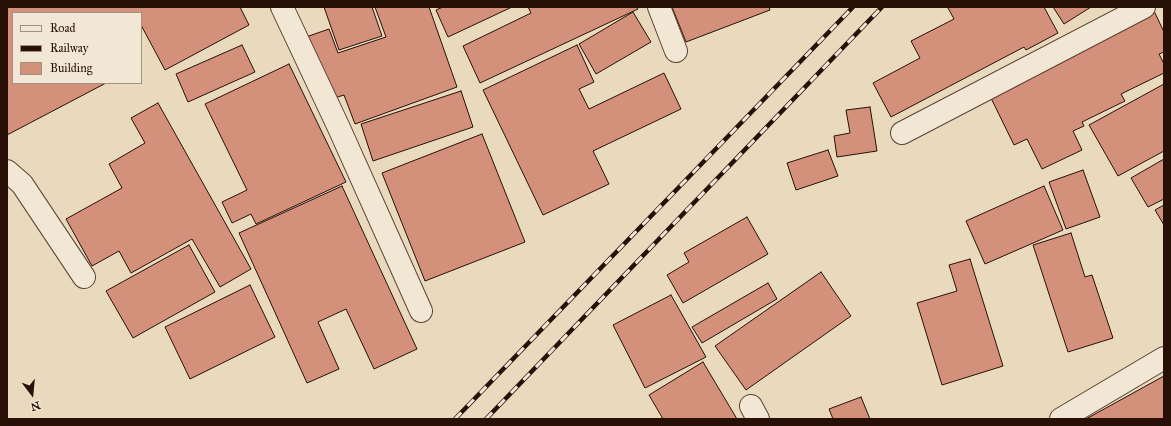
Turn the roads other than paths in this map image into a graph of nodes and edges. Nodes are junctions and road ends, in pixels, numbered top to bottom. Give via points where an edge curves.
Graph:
1 (282, 7) edge
2 (659, 7) edge
3 (1144, 7) edge
4 (676, 51) dead end
5 (902, 133) dead end
6 (7, 171) edge
7 (84, 277) dead end
8 (421, 311) dead end
9 (1164, 358) edge
10 (1061, 419) edge

1 - 8 street
2 - 4 street
3 - 5 street
6 - 7 street via 22,184
9 - 10 street

